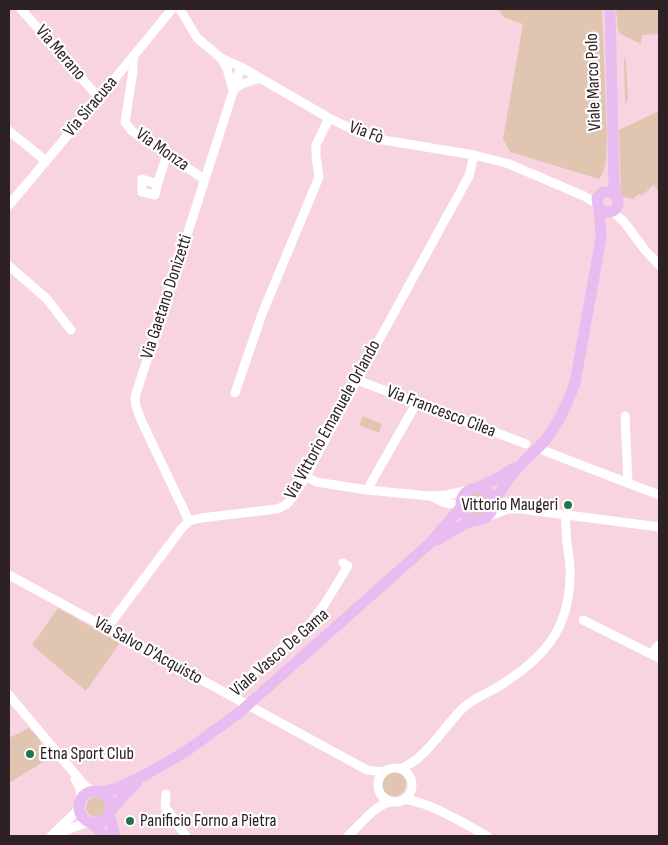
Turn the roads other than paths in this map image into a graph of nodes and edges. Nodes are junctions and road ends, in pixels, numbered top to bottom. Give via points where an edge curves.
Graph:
1 (21, 9) edge
2 (172, 9) edge
3 (180, 9) edge
4 (610, 9) edge
5 (133, 58) junction
6 (221, 58) junction
7 (241, 67) junction
8 (260, 78) junction
9 (233, 90) junction
10 (99, 98) junction
11 (329, 118) junction
12 (9, 130) edge
13 (613, 154) junction
14 (167, 155) junction
15 (474, 155) junction
16 (46, 161) junction
17 (204, 179) junction
18 (157, 184) dead end
19 (599, 200) junction
20 (9, 205) edge
21 (615, 205) junction
22 (601, 238) junction
23 (659, 265) edge
24 (9, 266) edge
25 (70, 330) dead end
26 (356, 380) junction
27 (235, 393) dead end
28 (417, 402) junction
29 (625, 416) dead end
30 (526, 444) dead end
31 (537, 448) junction
32 (522, 463) junction
33 (306, 476) junction
34 (628, 483) junction
35 (473, 489) junction
36 (367, 490) junction
37 (659, 495) edge
38 (430, 496) junction
39 (445, 503) junction
40 (493, 503) junction
41 (461, 506) junction
42 (521, 509) junction
43 (565, 515) junction
44 (480, 519) junction
45 (448, 521) junction
46 (189, 522) junction
47 (659, 527) edge
48 (429, 544) junction
49 (343, 563) dead end
50 (9, 575) edge
51 (584, 620) dead end
52 (107, 628) junction
53 (659, 645) edge
54 (655, 656) edge
55 (229, 694) junction
56 (9, 695) edge
57 (420, 757) junction
58 (70, 767) junction
59 (400, 769) junction
60 (367, 770) junction
61 (384, 772) junction
62 (145, 775) junction
63 (411, 783) junction
64 (378, 786) junction
65 (97, 792) junction
66 (166, 794) dead end
67 (404, 799) junction
68 (390, 802) junction
69 (80, 803) junction
70 (376, 809) junction
71 (435, 809) junction
72 (110, 813) junction
73 (89, 822) junction
74 (51, 836) edge
75 (106, 836) edge
76 (115, 836) edge
77 (186, 836) edge
78 (348, 836) edge
79 (487, 836) edge

1 - 10 street, Via Merano
2 - 5 street, Via Siracusa
3 - 6 street, Via Fò via 197,38
4 - 13 main road, Viale Marco Polo
5 - 10 street, Via Siracusa
5 - 14 street, Via Monza via 125,122 132,131
6 - 7 street, Via Fò
6 - 9 street
7 - 8 street, Via Fò
7 - 9 street, Via Gaetano Donizetti
8 - 9 street
8 - 11 street, Via Fò
9 - 17 street, Via Gaetano Donizetti
10 - 16 street, Via Siracusa
11 - 15 street, Via Fò via 377,139
11 - 27 street via 316,146 319,177 262,314
12 - 16 street
13 - 19 main road
13 - 21 main road, Viale Marco Polo
14 - 17 street, Via Monza
14 - 18 street
15 - 19 street, Via Fò via 509,164
15 - 26 street, Via Vittorio Emanuele Orlando via 469,176
16 - 20 street, Via Siracusa
17 - 46 street, Via Gaetano Donizetti via 135,398 141,420
19 - 21 main road via 604,212
19 - 21 main road via 609,191 614,194
19 - 22 main road
21 - 22 main road
21 - 23 street via 624,222
22 - 31 main road via 575,383 559,420
24 - 25 street via 46,298
26 - 28 street, Via Francesco Cilea
26 - 33 street, Via Vittorio Emanuele Orlando
28 - 30 street, Via Francesco Cilea
28 - 36 street
29 - 34 street
31 - 32 main road
31 - 34 street
32 - 35 main road via 500,478
32 - 40 main road
33 - 36 street via 316,482
33 - 46 street, Via Vittorio Emanuele Orlando via 286,505 277,509
34 - 37 street
35 - 38 street via 446,496
35 - 40 main road via 484,489
35 - 41 main road via 462,497
36 - 38 street
38 - 39 street
39 - 41 street
39 - 45 street
40 - 42 street via 503,502
40 - 44 main road via 491,512
41 - 44 main road via 467,516
41 - 45 main road
42 - 43 street
42 - 44 street via 508,509
43 - 47 street
43 - 57 street via 570,574 568,605 554,637 526,668 464,708
44 - 48 main road via 466,523
45 - 48 main road
46 - 52 street
48 - 62 main road, Viale Vasco De Gama via 240,712 185,752
49 - 55 street via 348,566 310,624
50 - 52 street, Via Salvo D'Acquisto
51 - 54 street
52 - 55 street, Via Salvo D'Acquisto
53 - 54 street
55 - 60 street, Via Salvo D'Acquisto
56 - 58 street
57 - 59 street
57 - 63 street via 413,769
58 - 65 street via 85,786
58 - 69 street via 80,788
59 - 61 street
59 - 63 street
60 - 61 street
60 - 64 street
61 - 64 street
62 - 65 main road
62 - 72 main road
63 - 67 street via 410,792
63 - 71 street
64 - 68 street via 382,797
64 - 70 street
65 - 69 main road via 86,794
65 - 72 main road via 107,796
66 - 77 street via 165,807
67 - 68 street
67 - 71 street
68 - 70 street
69 - 73 main road via 81,814
69 - 74 street via 75,813
70 - 78 street
71 - 79 street
72 - 73 main road via 98,823
72 - 76 main road
73 - 74 street
73 - 75 main road

